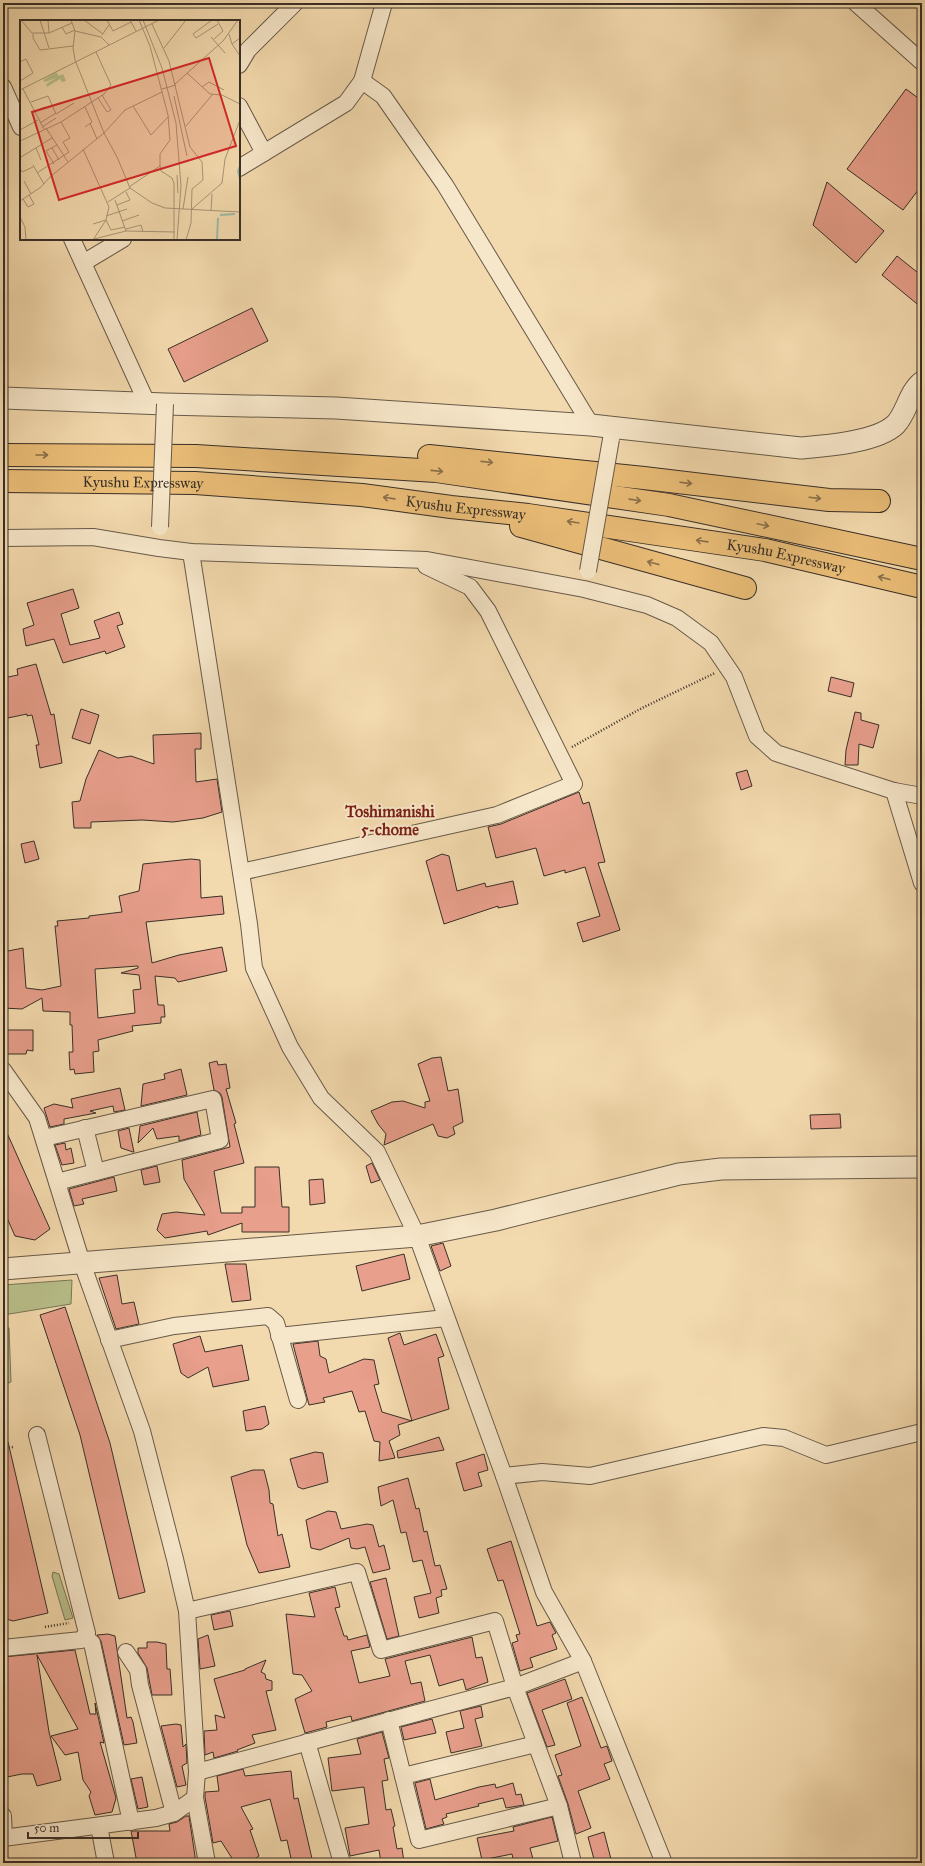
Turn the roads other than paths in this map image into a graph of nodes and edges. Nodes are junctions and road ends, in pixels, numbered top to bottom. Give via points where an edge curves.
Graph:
1 (296, 3) edge
2 (384, 3) edge
3 (856, 3) edge
4 (922, 62) edge
5 (240, 63) edge
6 (362, 81) junction
7 (3, 87) edge
8 (240, 108) edge
9 (20, 125) edge
10 (264, 153) junction
11 (240, 167) edge
12 (72, 240) edge
13 (121, 240) edge
14 (83, 263) junction
15 (922, 382) edge
16 (3, 398) edge
17 (156, 403) junction
18 (591, 425) junction
19 (612, 434) junction
20 (3, 455) edge
21 (196, 456) junction
22 (3, 481) edge
23 (879, 501) dead end
24 (451, 507) junction
25 (3, 538) edge
26 (159, 548) junction
27 (191, 552) junction
28 (414, 559) junction
29 (922, 559) edge
30 (922, 587) edge
31 (584, 588) junction
32 (745, 588) dead end
33 (894, 791) junction
34 (922, 796) edge
35 (241, 872) junction
36 (922, 883) edge
37 (3, 1070) edge
38 (85, 1128) junction
39 (44, 1138) junction
40 (922, 1166) edge
41 (96, 1172) junction
42 (57, 1182) junction
43 (417, 1236) junction
44 (82, 1263) junction
45 (3, 1269) edge
46 (446, 1318) junction
47 (279, 1336) junction
48 (109, 1340) junction
49 (298, 1400) dead end
50 (922, 1432) edge
51 (37, 1435) dead end
52 (504, 1476) junction
53 (187, 1611) junction
54 (84, 1637) junction
55 (3, 1648) edge
56 (126, 1652) dead end
57 (582, 1661) junction
58 (515, 1686) junction
59 (389, 1720) junction
60 (307, 1742) junction
61 (536, 1744) junction
62 (197, 1772) junction
63 (403, 1776) junction
64 (195, 1798) junction
65 (559, 1806) junction
66 (174, 1813) junction
67 (3, 1816) edge
68 (131, 1822) junction
69 (99, 1826) junction
70 (4, 1838) edge
71 (106, 1863) edge
72 (207, 1863) edge
73 (342, 1863) edge
74 (573, 1863) edge
75 (664, 1863) edge

1 - 5 street via 248,50
2 - 6 street
3 - 4 street
6 - 10 street via 346,103
6 - 18 street via 383,96 445,185
7 - 9 street
8 - 10 street
10 - 11 street
12 - 14 street
13 - 14 street
14 - 17 street
15 - 19 street via 896,424 882,433 828,446 801,448
16 - 17 street
17 - 18 street via 336,408
17 - 26 street, bridge
18 - 19 street
19 - 31 street, bridge
20 -> 21 highway, Kyushu Expressway
21 -> 23 highway via 438,456 829,500
21 -> 29 highway, Kyushu Expressway via 436,471 669,505
24 -> 22 highway, Kyushu Expressway via 362,495 195,482
30 -> 24 highway, Kyushu Expressway via 765,550
32 -> 24 highway
25 - 26 street via 93,538
26 - 27 street
27 - 28 street
27 - 35 street
28 - 31 street
28 - 35 street via 470,587 488,611 574,784 497,815
31 - 33 street via 647,605 677,618 711,643 734,677 757,736 776,753
33 - 34 street
33 - 36 street
35 - 43 street via 254,968 290,1047 321,1098 377,1152
37 - 39 street via 38,1118
38 - 39 street
38 - 41 street
38 - 41 street via 214,1099 220,1140
39 - 42 street
40 - 43 street via 721,1169 679,1174 496,1220
41 - 42 street
42 - 44 street
43 - 44 street
43 - 46 street
44 - 45 street
44 - 48 street
46 - 47 street
46 - 52 street
47 - 48 street via 276,1323 268,1316 174,1326
47 - 49 street
48 - 53 street via 142,1431
50 - 52 street via 826,1455 784,1438 763,1436 590,1476 542,1472
51 - 54 street via 87,1633
52 - 57 street via 544,1592
53 - 58 street via 357,1572 381,1650 494,1621
53 - 62 street
54 - 55 street via 81,1640 61,1643
54 - 68 street via 92,1643
56 - 66 street via 138,1670
57 - 58 street
57 - 75 street
58 - 59 street
58 - 61 street
59 - 60 street
59 - 63 street
60 - 62 street
60 - 73 street
61 - 63 street
61 - 65 street
62 - 64 street
63 - 65 street via 419,1840
64 - 66 street
64 - 72 street
65 - 74 street
66 - 68 street
67 - 70 street
68 - 69 street
69 - 70 street
69 - 71 street

